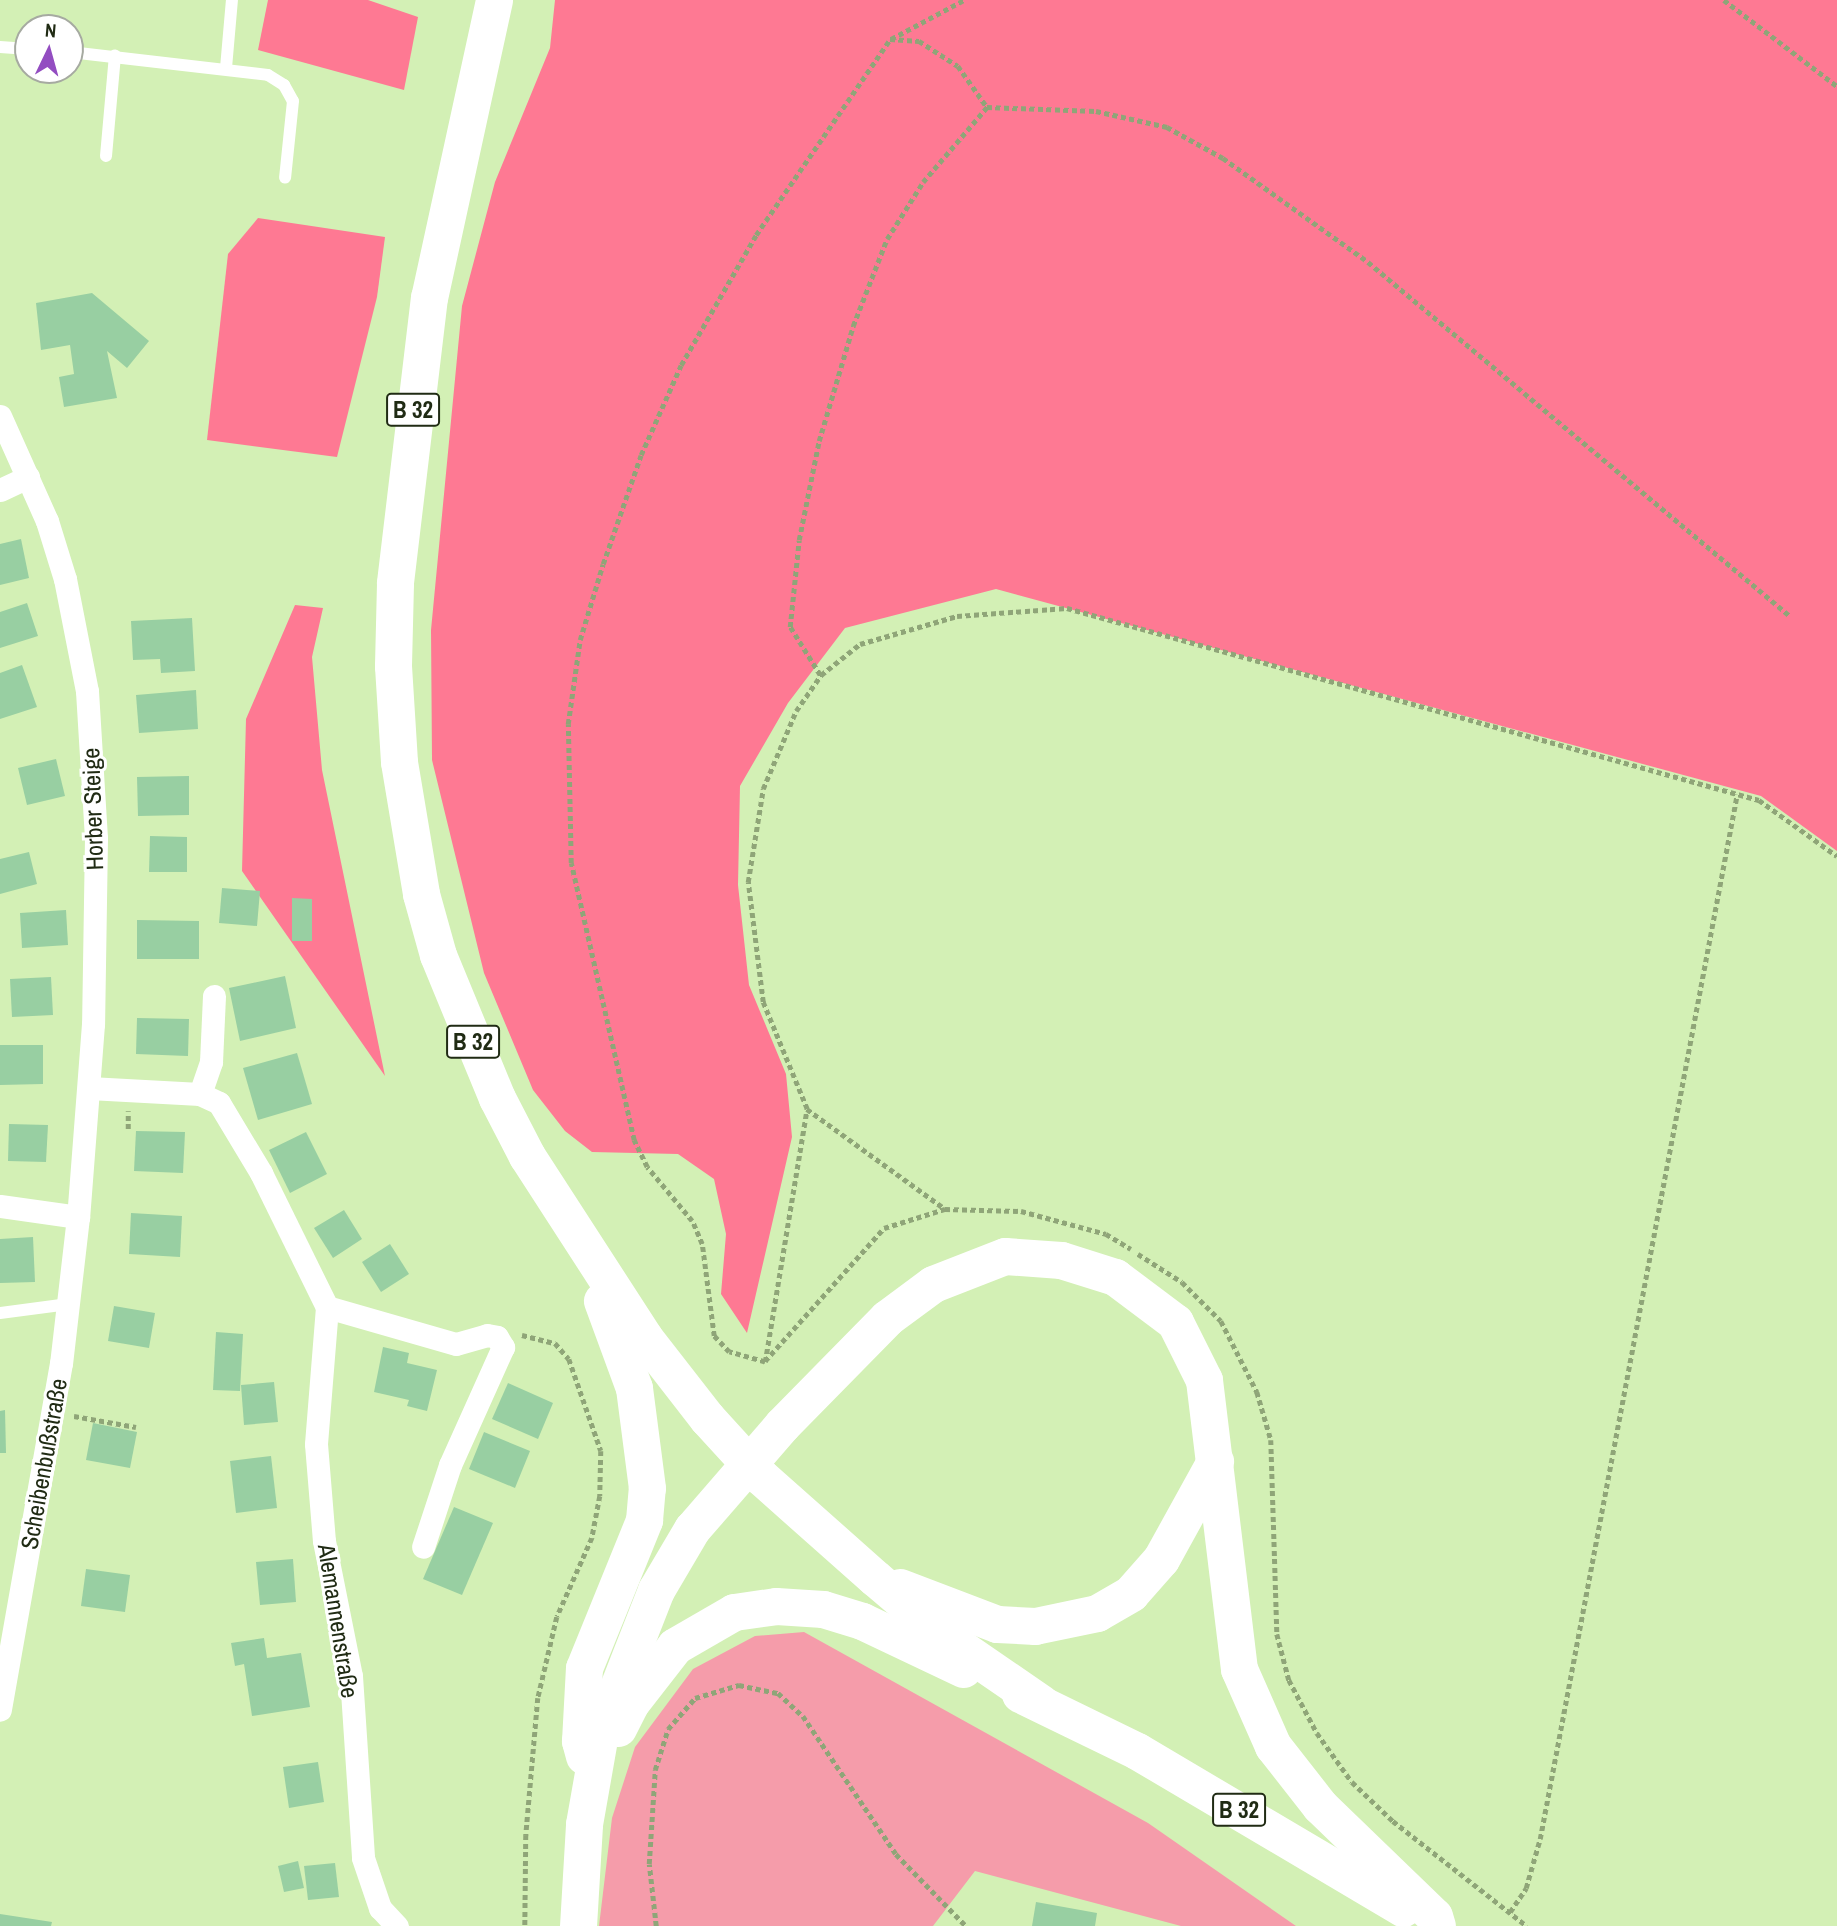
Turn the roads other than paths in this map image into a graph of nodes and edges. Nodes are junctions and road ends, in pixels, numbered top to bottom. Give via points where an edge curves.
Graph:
1 (232, 0) edge
2 (494, 0) edge
3 (84, 53) edge
4 (115, 55) junction
5 (226, 68) junction
6 (106, 156) dead end
7 (285, 178) dead end
8 (0, 416) edge
9 (27, 477) junction
10 (0, 490) edge
11 (214, 996) dead end
12 (89, 1088) junction
13 (200, 1094) junction
14 (0, 1206) edge
15 (78, 1217) junction
16 (579, 1241) junction
17 (68, 1304) junction
18 (327, 1307) junction
19 (0, 1313) edge
20 (1215, 1461) junction
21 (423, 1547) dead end
22 (875, 1578) junction
23 (1041, 1703) junction
24 (0, 1710) edge
25 (590, 1782) junction
26 (397, 1926) edge
27 (578, 1926) edge
28 (1435, 1926) edge

1 - 5 lane
2 - 16 main road, B 32 via 422,341 395,583 396,715 408,826 438,955 497,1098
3 - 4 lane
4 - 5 lane
4 - 6 lane
5 - 7 lane via 268,75 284,85 293,101
8 - 9 street, Horber Steige
9 - 10 street
9 - 12 street, Horber Steige via 65,579 87,691 96,838
11 - 13 street via 211,1062
12 - 13 street
12 - 15 street, Horber Steige
13 - 18 street via 219,1103 235,1126
14 - 15 street
15 - 17 street, Scheibenbußstraße
16 - 22 main road, B 32 via 707,1418 760,1476
16 - 25 main road via 634,1388 647,1488 644,1520 584,1668 580,1741
17 - 19 lane
17 - 24 street, Scheibenbußstraße
18 - 21 street via 456,1344 487,1335 497,1337 503,1347 450,1465
18 - 26 street, Alemannenstraße via 316,1444 324,1541 351,1676 363,1858 380,1908
20 - 22 main road via 1161,1559 1131,1594 1097,1613 1035,1626 997,1624
20 - 25 main road via 1204,1380 1175,1322 1115,1278 1061,1260 1005,1256 933,1284 887,1318 782,1425 692,1529 656,1590 618,1679
20 - 28 main road via 1239,1669 1273,1746 1320,1806 1434,1916
22 - 23 main road, B 32 via 942,1635
23 - 25 main road via 862,1621 824,1609 776,1606 734,1612 675,1646 630,1704
23 - 28 main road, B 32 via 1137,1751
25 - 27 main road

